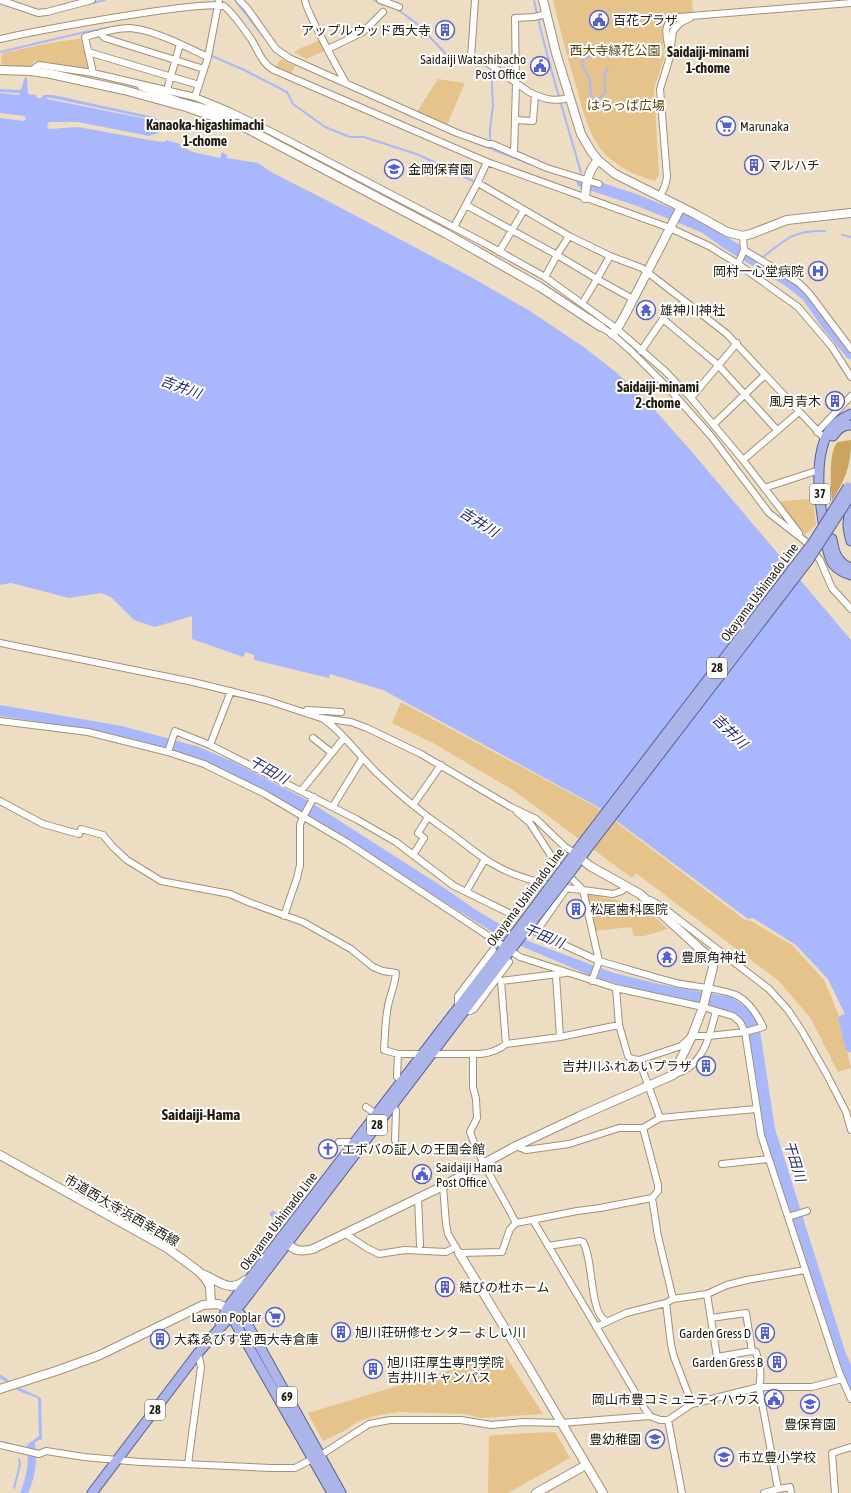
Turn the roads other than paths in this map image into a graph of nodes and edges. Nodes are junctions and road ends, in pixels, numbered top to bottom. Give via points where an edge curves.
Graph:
1 (0, 0) edge
2 (19, 0) edge
3 (92, 0) edge
4 (239, 0) edge
5 (305, 0) edge
6 (380, 0) edge
7 (475, 0) edge
8 (543, 0) edge
9 (219, 2) edge
10 (851, 3) edge
11 (18, 7) junction
12 (399, 7) dead end
13 (383, 12) dead end
14 (541, 16) junction
15 (694, 17) junction
16 (672, 19) junction
17 (684, 20) junction
18 (100, 33) junction
19 (0, 39) edge
20 (180, 44) junction
21 (328, 50) junction
22 (88, 52) junction
23 (670, 54) junction
24 (208, 57) junction
25 (176, 60) junction
26 (204, 69) junction
27 (0, 70) edge
28 (32, 71) junction
29 (93, 73) junction
30 (171, 76) junction
31 (123, 80) junction
32 (346, 83) junction
33 (516, 83) junction
34 (199, 85) junction
35 (166, 90) junction
36 (536, 95) junction
37 (195, 97) junction
38 (564, 99) junction
39 (187, 105) junction
40 (245, 118) junction
41 (515, 120) junction
42 (514, 154) junction
43 (598, 160) junction
44 (487, 162) junction
45 (478, 183) junction
46 (586, 183) junction
47 (599, 184) dead end
48 (660, 196) junction
49 (585, 198) junction
50 (466, 205) junction
51 (680, 209) junction
52 (524, 210) junction
53 (851, 213) edge
54 (454, 227) junction
55 (670, 228) junction
56 (512, 230) junction
57 (569, 236) junction
58 (742, 236) junction
59 (499, 252) junction
60 (743, 252) junction
61 (557, 255) junction
62 (610, 256) junction
63 (738, 264) junction
64 (648, 273) junction
65 (545, 277) junction
66 (597, 279) junction
67 (584, 299) dead end
68 (633, 299) junction
69 (601, 327) joint
70 (614, 332) junction
71 (737, 343) junction
72 (851, 349) edge
73 (641, 351) junction
74 (718, 365) junction
75 (765, 375) junction
76 (851, 377) edge
77 (746, 394) junction
78 (851, 396) edge
79 (691, 398) junction
80 (799, 412) junction
81 (851, 414) edge
82 (714, 424) junction
83 (851, 425) edge
84 (778, 430) junction
85 (817, 432) junction
86 (825, 439) junction
87 (743, 460) junction
88 (820, 471) junction
89 (764, 488) junction
90 (850, 488) edge
91 (851, 510) edge
92 (805, 541) junction
93 (851, 541) edge
94 (851, 568) edge
95 (851, 575) edge
96 (851, 609) edge
97 (0, 643) edge
98 (231, 691) junction
99 (299, 710) junction
100 (341, 712) dead end
101 (321, 718) junction
102 (0, 721) edge
103 (314, 738) dead end
104 (344, 738) junction
105 (210, 745) junction
106 (168, 751) junction
107 (332, 753) junction
108 (362, 759) junction
109 (441, 765) junction
110 (301, 790) junction
111 (314, 798) junction
112 (0, 801) edge
113 (333, 806) junction
114 (413, 806) junction
115 (511, 807) junction
116 (304, 816) junction
117 (428, 817) junction
118 (413, 855) junction
119 (578, 856) junction
120 (485, 859) junction
121 (626, 886) junction
122 (566, 889) junction
123 (583, 890) junction
124 (466, 892) junction
125 (640, 894) junction
126 (508, 913) dead end
127 (284, 916) junction
128 (508, 947) junction
129 (493, 950) dead end
130 (509, 962) dead end
131 (599, 962) junction
132 (567, 973) junction
133 (556, 975) junction
134 (592, 980) junction
135 (499, 981) junction
136 (616, 988) junction
137 (707, 991) junction
138 (703, 1005) junction
139 (461, 1009) junction
140 (716, 1011) junction
141 (619, 1025) junction
142 (746, 1032) junction
143 (692, 1036) junction
144 (709, 1036) junction
145 (560, 1037) junction
146 (506, 1044) junction
147 (398, 1054) junction
148 (427, 1054) junction
149 (473, 1055) junction
150 (639, 1060) junction
151 (673, 1075) junction
152 (402, 1081) junction
153 (649, 1086) junction
154 (391, 1106) junction
155 (366, 1107) dead end
156 (756, 1109) junction
157 (376, 1114) junction
158 (660, 1118) junction
159 (643, 1128) junction
160 (851, 1130) edge
161 (395, 1140) dead end
162 (339, 1142) dead end
163 (352, 1145) junction
164 (516, 1146) junction
165 (0, 1155) edge
166 (768, 1159) junction
167 (484, 1164) junction
168 (722, 1164) dead end
169 (443, 1186) junction
170 (418, 1197) junction
171 (652, 1198) junction
172 (806, 1211) dead end
173 (789, 1217) junction
174 (533, 1220) junction
175 (516, 1223) junction
176 (344, 1233) junction
177 (284, 1241) junction
178 (420, 1245) dead end
179 (548, 1246) junction
180 (458, 1250) junction
181 (805, 1270) junction
182 (256, 1272) junction
183 (202, 1274) junction
184 (707, 1294) junction
185 (673, 1300) junction
186 (211, 1303) junction
187 (666, 1303) junction
188 (231, 1312) junction
189 (711, 1318) junction
190 (606, 1321) junction
191 (596, 1327) junction
192 (752, 1351) junction
193 (198, 1353) junction
194 (842, 1379) junction
195 (759, 1387) junction
196 (3, 1388) edge
197 (851, 1399) edge
198 (692, 1404) junction
199 (650, 1416) junction
200 (668, 1420) junction
201 (561, 1423) junction
202 (0, 1445) edge
203 (851, 1447) edge
204 (316, 1457) junction
205 (117, 1460) junction
206 (188, 1464) junction
207 (586, 1464) junction
208 (778, 1489) junction
209 (92, 1493) edge
210 (332, 1493) edge
211 (341, 1493) edge
212 (536, 1493) edge
213 (603, 1493) edge
214 (682, 1493) edge
215 (764, 1493) edge
216 (791, 1493) edge
217 (835, 1493) edge

1 - 11 street
2 - 11 street
3 - 11 street via 38,13
4 - 32 street via 276,49 289,58
5 - 21 street
6 - 12 street
7 - 33 street via 471,58 488,63
8 - 14 street
9 - 19 street via 190,1 131,9
9 - 24 street
9 - 44 street via 251,39 268,67
10 - 15 street
13 - 21 street via 364,32
14 - 33 street via 515,18
14 - 38 street
15 - 16 street
15 - 17 street
16 - 17 street
16 - 23 street via 667,27
17 - 23 street via 673,31
18 - 20 street via 131,28 159,35
18 - 22 street via 85,37
18 - 25 street via 105,38
20 - 24 street
20 - 25 street
21 - 32 street
22 - 29 street
22 - 30 street
23 - 48 street via 660,94 667,177
24 - 26 street
25 - 26 street
25 - 30 street
26 - 34 street
27 - 28 street
28 - 29 street via 39,66
28 - 39 street
29 - 31 street
30 - 34 street
30 - 35 street
31 - 35 street
31 - 39 street
32 - 42 street via 457,133
33 - 36 street
33 - 41 street
34 - 37 street
35 - 37 street
36 - 38 street via 548,100
36 - 41 street via 533,121
37 - 40 street
38 - 43 street via 581,134
39 - 40 street
39 - 69 street via 244,128 447,234 540,287
40 - 54 street
41 - 42 street
42 - 46 street
43 - 46 street via 592,167
43 - 48 street via 615,174
44 - 45 street
44 - 49 street
45 - 50 street
45 - 52 street
46 - 47 street
46 - 49 street
48 - 51 street
49 - 55 street
50 - 54 street
50 - 56 street
51 - 55 street
51 - 58 street via 695,214 727,232
52 - 56 street
52 - 57 street
53 - 58 street via 787,220
54 - 59 street
55 - 63 street via 709,246
55 - 64 street
56 - 59 street
56 - 61 street
57 - 61 street
57 - 62 street
58 - 60 street
59 - 65 street
60 - 63 street
60 - 72 street via 799,283
61 - 65 street
61 - 66 street
62 - 64 street via 642,268
62 - 66 street
63 - 76 street via 798,307 832,347
64 - 68 street
64 - 71 street
65 - 70 street
66 - 67 street
66 - 68 street
68 - 70 street
69 - 70 street
70 - 73 street
70 - 92 street via 711,436 770,513
71 - 74 street
71 - 75 street
73 - 74 street via 663,319
73 - 79 street
74 - 77 street
74 - 79 street
75 - 77 street
75 - 80 street
77 - 82 street
77 - 84 street
78 - 85 street
79 - 82 street
80 - 84 street
80 - 85 street
81 - 86 main road, 37 via 840,420
82 - 87 street
83 - 94 main road, 37 via 845,425 837,430 831,438 825,471 827,517 834,550 840,563
84 - 87 street
85 - 86 street
86 - 88 main road, 37
87 - 89 street
88 - 89 street
88 - 95 main road, 37 via 822,514 828,554 837,568
89 - 92 street
90 - 119 main road, Okayama Ushimado Line / 28, bridge via 814,541
91 - 93 main road via 847,526
92 - 96 street via 820,560 832,588
97 - 98 street
98 - 99 street
98 - 105 street
99 - 100 street
99 - 101 street
101 - 104 street
101 - 109 street via 351,722 367,728
102 - 106 street via 88,732
103 - 107 street
104 - 107 street
104 - 108 street
105 - 106 street via 175,731
105 - 110 street
106 - 116 street via 226,774
107 - 110 street
108 - 113 street
108 - 114 street
109 - 114 street
109 - 115 street
110 - 111 street
111 - 113 street
111 - 116 street
112 - 127 street via 59,830 79,834 81,829 103,835 127,860 161,881 230,894
113 - 118 street via 390,838
114 - 117 street
115 - 119 street via 536,819
115 - 123 street via 530,823 555,862
116 - 127 street via 300,825 300,865
116 - 128 street
117 - 118 street via 418,833 424,838
117 - 120 street
118 - 124 street
119 - 121 street via 590,866
119 - 128 main road, Okayama Ushimado Line / 28, bridge
120 - 122 street via 517,875
120 - 124 street
121 - 123 street via 622,891 613,894
121 - 125 street
122 - 123 street
122 - 131 street via 536,932
123 - 131 street
124 - 126 street
125 - 137 street via 711,959 713,966
125 - 160 street via 661,906 744,969 769,989 788,1010 827,1074 846,1112
127 - 147 street via 303,922 351,949 373,967 396,973 387,1011 384,1050
128 - 132 street via 533,962
128 - 139 main road, Okayama Ushimado Line / 28
129 - 139 street via 458,996
130 - 135 street
131 - 134 street
131 - 137 street
132 - 133 street
132 - 134 street
133 - 135 street
133 - 145 street
134 - 136 street
135 - 139 street via 474,1009
135 - 146 street
136 - 138 street
136 - 141 street
137 - 138 street
137 - 142 street via 731,993 746,1002 763,1027
138 - 140 street
138 - 143 street
139 - 148 main road, Okayama Ushimado Line / 28
140 - 142 street via 733,1016
140 - 144 street
141 - 145 street
141 - 150 street via 628,1056
142 - 144 street
142 - 156 street
143 - 144 street
143 - 150 street via 681,1046
143 - 151 street
144 - 151 street via 692,1066
145 - 146 street
146 - 149 street via 492,1052
147 - 148 street
147 - 152 street via 397,1077
148 - 149 street
148 - 152 main road, Okayama Ushimado Line / 28
148 - 154 main road, Okayama Ushimado Line / 28
149 - 167 street via 473,1087 477,1118 470,1132
150 - 153 street
151 - 153 street
152 - 157 main road, Okayama Ushimado Line / 28
153 - 158 street
153 - 164 street
154 - 161 street via 396,1110
154 - 177 main road, Okayama Ushimado Line / 28
155 - 157 street
156 - 158 street
156 - 166 street
157 - 163 main road, Okayama Ushimado Line / 28
158 - 159 street
159 - 164 street via 619,1128 569,1144 526,1150
159 - 171 street via 658,1185 658,1191
162 - 163 street via 349,1142
163 - 177 main road, Okayama Ushimado Line / 28
164 - 167 street
165 - 183 street, 市道西大寺浜西幸西線 via 167,1248
166 - 168 street
166 - 173 street
167 - 169 street
167 - 175 street
169 - 170 street
169 - 180 street via 448,1234
170 - 176 street
170 - 178 street
171 - 174 street
171 - 185 street
172 - 173 street
173 - 181 street
174 - 175 street
174 - 179 street
175 - 180 street via 510,1229 502,1252
176 - 177 street via 304,1251 297,1250
176 - 180 street via 379,1254 405,1250
177 - 182 main road, Okayama Ushimado Line / 28
177 - 188 main road, Okayama Ushimado Line / 28 via 242,1303
179 - 190 street via 580,1241 584,1244 596,1308 599,1316
179 - 191 street
180 - 201 street
181 - 184 street via 747,1280
181 - 194 street
182 - 183 street via 239,1286 230,1286
182 - 188 main road, Okayama Ushimado Line / 28
183 - 186 street, 市道西大寺浜西幸西線 via 210,1286
184 - 185 street
184 - 189 street
185 - 187 street
186 - 188 street
186 - 196 street via 203,1304 100,1355
187 - 190 street
187 - 198 street via 672,1351
188 - 193 main road, Okayama Ushimado Line / 28
188 - 204 main road, 69
189 - 192 street via 746,1313
189 - 192 street via 717,1357
190 - 191 street
191 - 199 street
192 - 195 street via 756,1352 759,1362 762,1378
193 - 205 main road, Okayama Ushimado Line / 28
193 - 206 street via 201,1367
194 - 195 street via 812,1387
194 - 197 street
195 - 198 street
195 - 208 street
198 - 200 street
199 - 200 street
199 - 201 street
200 - 214 street
201 - 204 street via 490,1425 461,1420 390,1420 369,1424
201 - 207 street
202 - 205 street via 40,1454 46,1451
203 - 217 street via 832,1453
204 - 206 street via 294,1468
204 - 210 main road, 69
204 - 211 main road, 69
205 - 206 street
205 - 209 main road, Okayama Ushimado Line / 28
207 - 212 street
207 - 213 street
208 - 215 street
208 - 216 street via 790,1487

